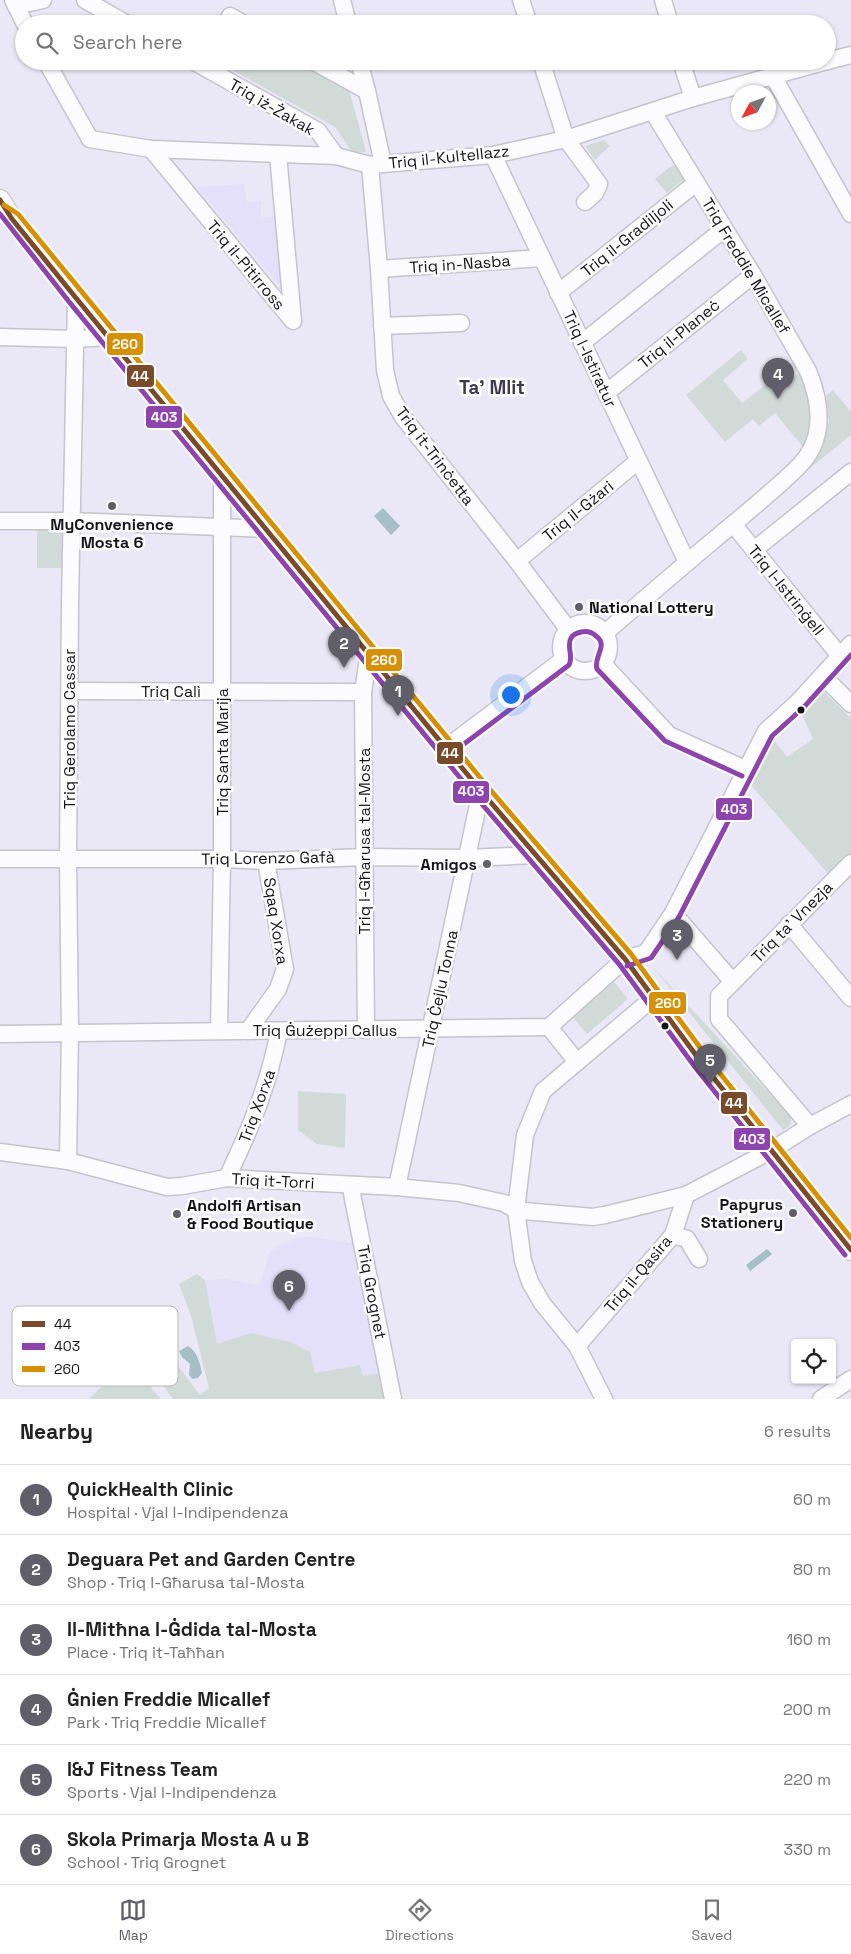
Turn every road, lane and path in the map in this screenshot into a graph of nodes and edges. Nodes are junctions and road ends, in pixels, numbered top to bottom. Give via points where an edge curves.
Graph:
1 (42, 0) edge
2 (85, 0) edge
3 (342, 0) edge
4 (521, 0) edge
5 (662, 0) edge
6 (14, 3) edge
7 (20, 15) edge
8 (111, 15) edge
9 (346, 15) edge
10 (526, 15) edge
11 (667, 15) edge
12 (851, 55) edge
13 (836, 59) edge
14 (51, 70) edge
15 (212, 70) edge
16 (328, 70) edge
17 (361, 70) edge
18 (544, 70) edge
19 (684, 70) edge
20 (795, 70) edge
21 (773, 76) junction
22 (367, 91) junction
23 (693, 98) junction
24 (653, 112) junction
25 (566, 139) junction
26 (151, 149) junction
27 (278, 154) junction
28 (336, 156) junction
29 (493, 156) junction
30 (376, 164) junction
31 (696, 183) junction
32 (0, 200) edge
33 (585, 202) dead end
34 (851, 214) edge
35 (6, 215) edge
36 (724, 229) junction
37 (542, 258) junction
38 (379, 269) junction
39 (753, 275) junction
40 (558, 293) junction
41 (76, 298) junction
42 (461, 323) dead end
43 (382, 326) junction
44 (0, 337) edge
45 (108, 337) junction
46 (75, 339) junction
47 (582, 343) junction
48 (606, 393) junction
49 (638, 461) junction
50 (851, 472) edge
51 (222, 474) junction
52 (0, 521) edge
53 (73, 521) junction
54 (733, 524) junction
55 (221, 527) junction
56 (266, 529) junction
57 (754, 550) junction
58 (517, 560) junction
59 (687, 562) junction
60 (568, 629) junction
61 (605, 633) junction
62 (851, 644) edge
63 (368, 652) junction
64 (840, 656) junction
65 (564, 660) junction
66 (603, 664) junction
67 (822, 676) junction
68 (70, 691) junction
69 (221, 691) junction
70 (363, 692) junction
71 (851, 704) edge
72 (447, 748) junction
73 (745, 769) junction
74 (481, 790) junction
75 (535, 855) junction
76 (364, 857) junction
77 (468, 858) junction
78 (0, 859) edge
79 (222, 859) junction
80 (68, 860) junction
81 (266, 861) junction
82 (851, 862) edge
83 (673, 913) junction
84 (789, 924) junction
85 (625, 959) junction
86 (733, 982) junction
87 (653, 998) junction
88 (851, 998) edge
89 (549, 1027) junction
90 (366, 1030) junction
91 (431, 1030) junction
92 (219, 1031) junction
93 (248, 1031) junction
94 (279, 1031) junction
95 (70, 1032) junction
96 (0, 1034) edge
97 (577, 1062) junction
98 (851, 1104) edge
99 (810, 1126) junction
100 (772, 1150) junction
101 (0, 1152) edge
102 (68, 1161) junction
103 (227, 1178) junction
104 (352, 1186) junction
105 (397, 1187) junction
106 (686, 1195) junction
107 (520, 1211) junction
108 (672, 1235) junction
109 (847, 1242) edge
110 (700, 1259) dead end
111 (577, 1346) junction
112 (851, 1379) edge
113 (393, 1399) edge
114 (604, 1399) edge
115 (821, 1399) edge

1 - 6 street
2 - 8 street
3 - 9 street
4 - 10 street
5 - 11 street
6 - 7 street
12 - 13 street, Triq il-Kultellazz
14 - 26 street, Triq il-Kultellazz via 90,139
15 - 28 street, Triq iż-Żakak via 318,131
16 - 22 street
17 - 22 street, Triq it-Trinċetta
18 - 25 street
19 - 23 street
20 - 21 street, Triq il-Kultellazz
21 - 23 street, Triq il-Kultellazz
21 - 34 street
22 - 30 street, Triq it-Trinċetta
23 - 24 street, Triq il-Kultellazz
24 - 25 street, Triq il-Kultellazz
24 - 31 street, Triq Freddie Micallef
25 - 29 street, Triq il-Kultellazz
25 - 33 street via 599,184
26 - 27 street, Triq il-Kultellazz
26 - 27 street, Triq il-Pitirross via 292,320
27 - 28 street, Triq il-Kultellazz
28 - 30 street, Triq il-Kultellazz
29 - 30 street, Triq il-Kultellazz
29 - 37 street, Triq l-Istiratur
30 - 38 street, Triq it-Trinċetta
31 - 36 street, Triq Freddie Micallef
31 - 40 street, Triq il-Gradiljoli
32 - 35 main road
35 - 41 main road
36 - 39 street, Triq Freddie Micallef
36 - 47 street
37 - 38 street, Triq in-Nasba
37 - 40 street, Triq l-Istiratur
38 - 43 street, Triq it-Trinċetta
39 - 48 street, Triq il-Planeċ
39 - 54 street, Triq Freddie Micallef via 808,371 819,405 818,426 812,448 801,464
40 - 47 street, Triq l-Istiratur
41 - 45 main road
41 - 46 street, Triq Gerolamo Cassar
42 - 43 street
43 - 58 street, Triq it-Trinċetta via 385,370 391,396 403,417
44 - 46 street
45 - 46 street
45 - 51 main road
46 - 53 street, Triq Gerolamo Cassar
47 - 48 street, Triq l-Istiratur
48 - 49 street, Triq l-Istiratur
49 - 58 street, Triq il-Gżari
49 - 59 street, Triq l-Istiratur
50 - 57 street
51 - 55 street, Triq Santa Marija
51 - 56 main road
52 - 53 street
53 - 55 street
53 - 68 street, Triq Gerolamo Cassar
54 - 57 street, Triq l-Istrinġell
54 - 59 street, Triq Freddie Micallef
55 - 56 street
55 - 69 street, Triq Santa Marija
56 - 63 main road
57 - 64 street, Triq l-Istrinġell
58 - 60 street, Triq it-Trinċetta
59 - 61 street, Triq Freddie Micallef
60 - 61 street via 584,623 599,627
60 - 65 street via 561,644
61 - 66 street via 609,649
62 - 64 street
63 - 70 street, Triq l-Għarusa tal-Mosta
63 - 72 main road
64 - 67 street
65 - 66 street via 582,672
65 - 72 street
66 - 73 street via 670,735
67 - 71 street
67 - 73 street via 766,730
68 - 69 street, Triq Calì
68 - 80 street, Triq Gerolamo Cassar
69 - 70 street, Triq Calì
69 - 79 street, Triq Santa Marija
70 - 76 street, Triq l-Għarusa tal-Mosta
72 - 74 main road
73 - 83 street
74 - 75 main road
74 - 77 street, Triq Ċejlu Tonna
75 - 77 street, Triq Lorenzo Gafà
75 - 85 main road
76 - 77 street, Triq Lorenzo Gafà
76 - 81 street, Triq Lorenzo Gafà
76 - 90 street, Triq l-Għarusa tal-Mosta
77 - 91 street, Triq Ċejlu Tonna
78 - 80 street, Triq Lorenzo Gafà
79 - 80 street, Triq Lorenzo Gafà
79 - 81 street, Triq Lorenzo Gafà
79 - 92 street, Triq Santa Marija
80 - 95 street, Triq Gerolamo Cassar
81 - 93 street, Sqaq Xorxa via 285,969 278,989
82 - 84 street, Triq ta' Vnezja
83 - 85 street via 646,953
83 - 86 street
84 - 86 street, Triq ta' Vnezja
84 - 88 street
85 - 87 main road
85 - 89 street
86 - 99 street, Triq ta' Vnezja via 720,996 719,1019
87 - 97 street
87 - 100 main road
89 - 91 street, Triq Ġużeppi Callus
89 - 97 street
90 - 91 street, Triq Ġużeppi Callus
90 - 94 street, Triq Ġużeppi Callus
91 - 105 street, Triq Ċejlu Tonna
92 - 93 street, Triq Ġużeppi Callus
92 - 95 street, Triq Ġużeppi Callus
93 - 94 street, Triq Ġużeppi Callus
94 - 103 street, Triq Xorxa via 263,1096
95 - 96 street, Triq Ġużeppi Callus
95 - 102 street, Triq Gerolamo Cassar
97 - 107 street via 542,1091 525,1135
98 - 99 street, Triq it-Torri
99 - 100 street, Triq it-Torri
100 - 106 street, Triq it-Torri
100 - 109 main road
101 - 102 street, Triq it-Torri
102 - 103 street, Triq it-Torri via 167,1186
103 - 104 street, Triq it-Torri
104 - 105 street, Triq it-Torri
104 - 113 street, Triq Grognet
105 - 107 street, Triq it-Torri via 459,1193 504,1203
106 - 107 street, Triq it-Torri via 592,1217
106 - 108 street, Triq il-Qasira
107 - 111 street via 523,1261 530,1282 542,1303
108 - 110 street via 687,1239
108 - 111 street, Triq il-Qasira
111 - 114 street
112 - 115 street

